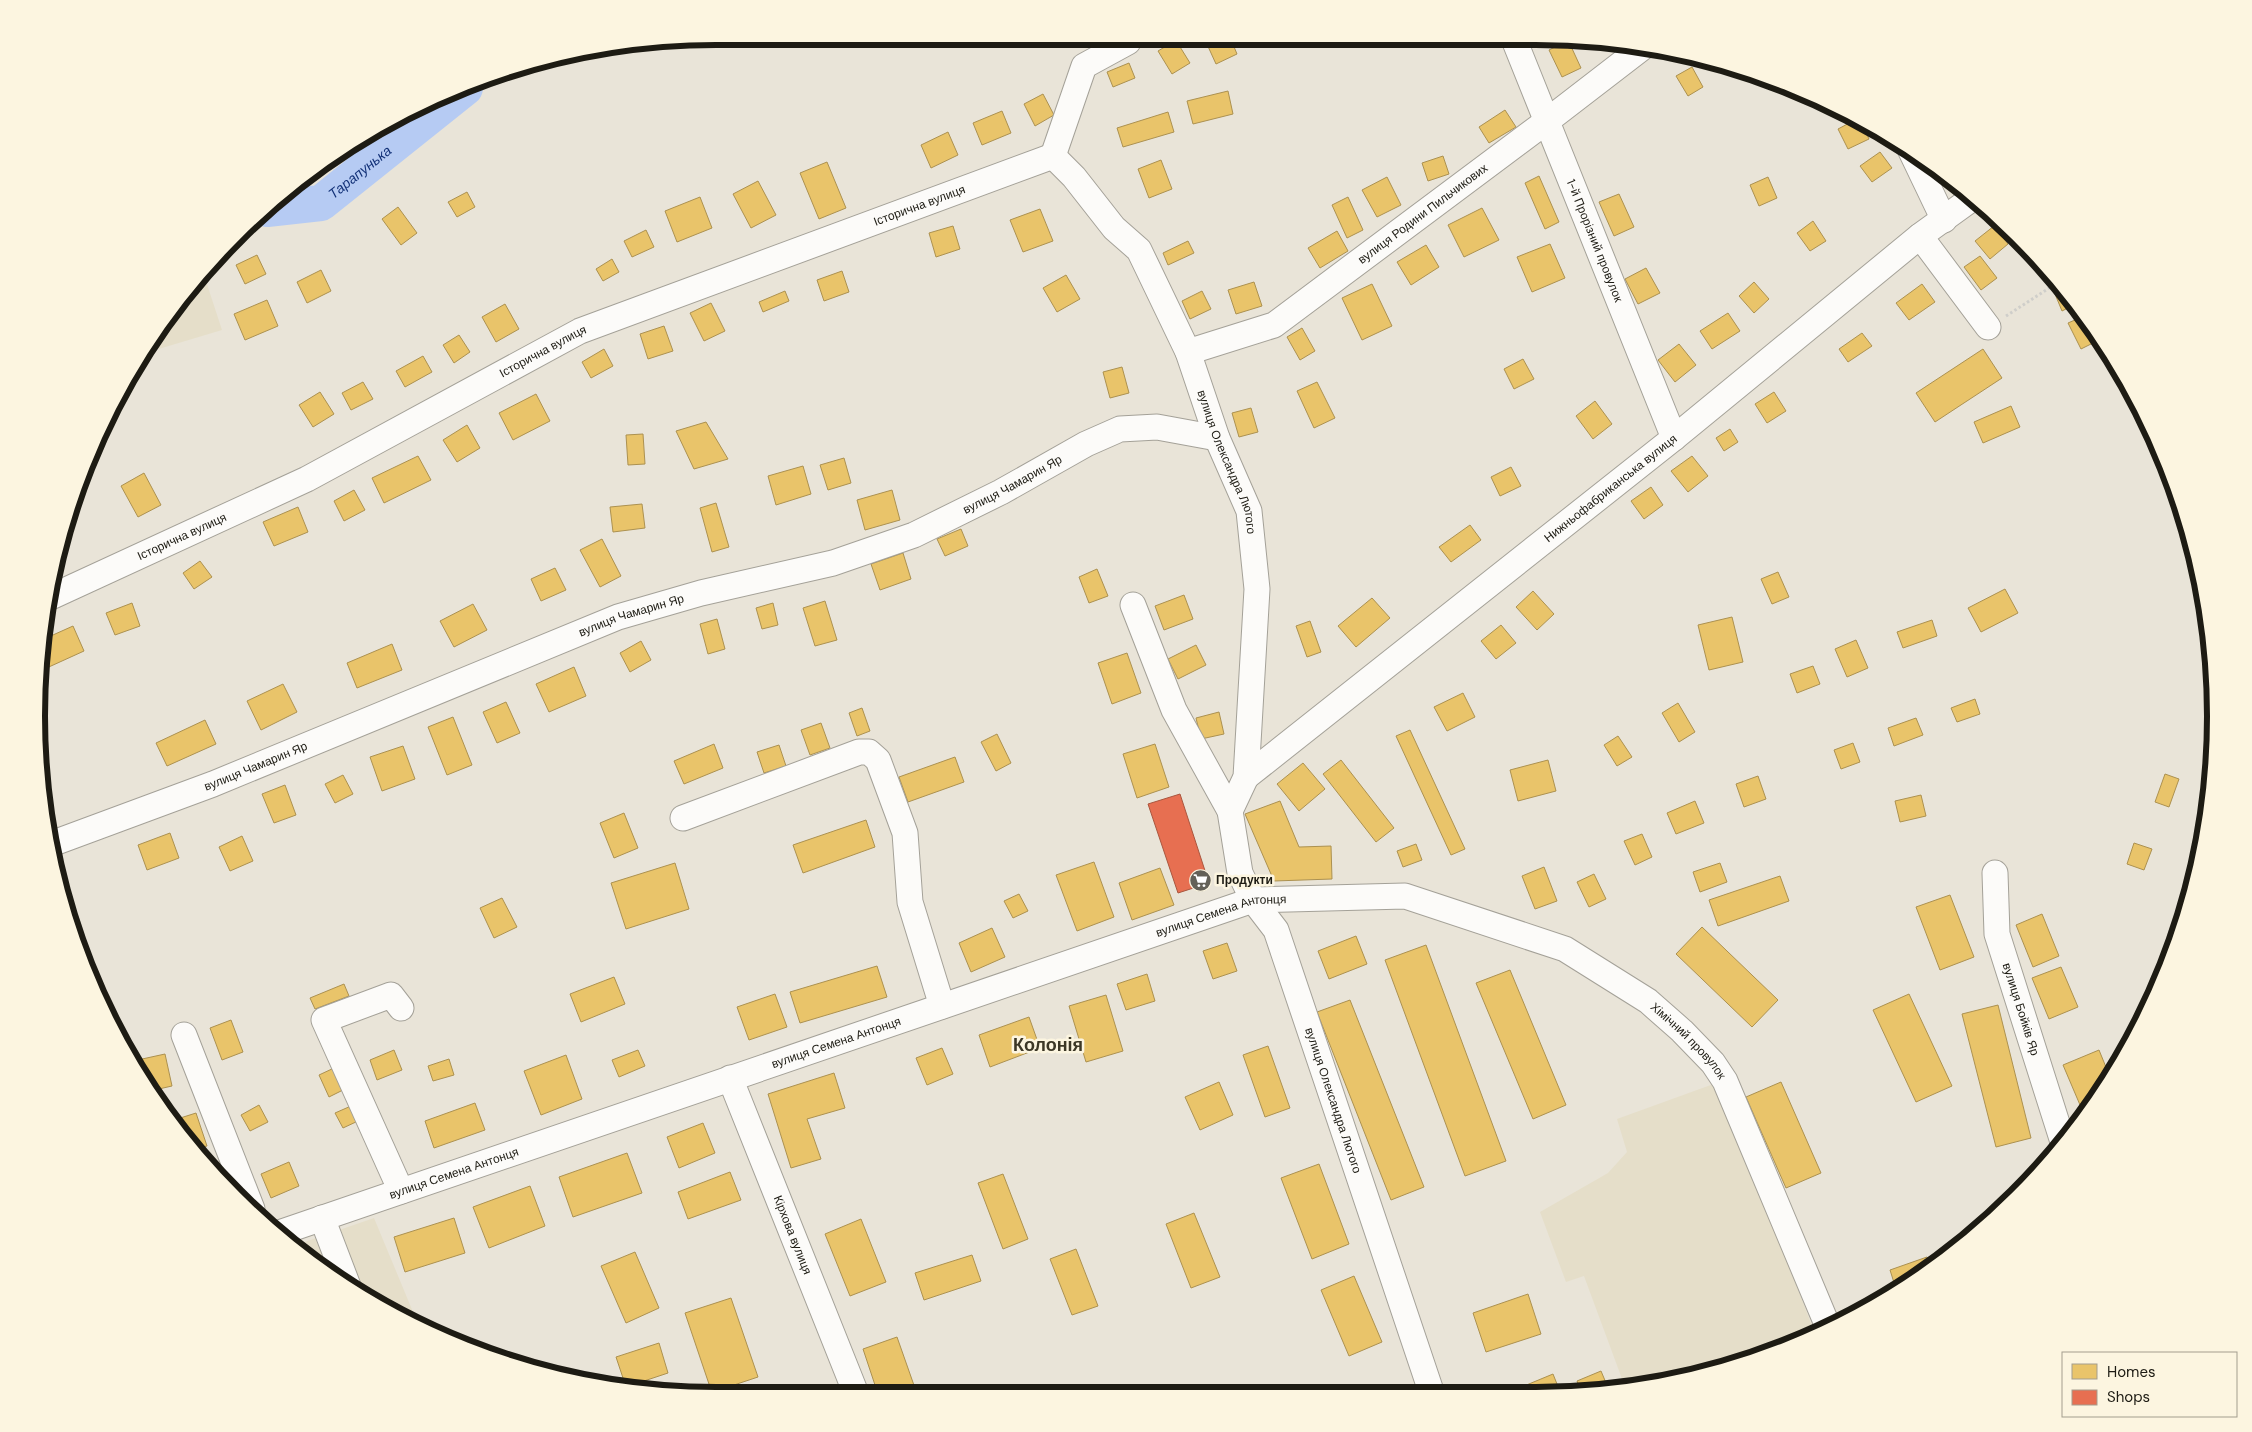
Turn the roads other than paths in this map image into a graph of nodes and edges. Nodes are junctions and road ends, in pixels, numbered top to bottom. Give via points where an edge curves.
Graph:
1 (1122, 45) edge
2 (1516, 45) edge
3 (1635, 53) edge
4 (1547, 121) junction
5 (1052, 156) junction
6 (1917, 164) edge
7 (1967, 203) edge
8 (1944, 220) junction
9 (1920, 236) junction
10 (1988, 327) road end
11 (1188, 352) junction
12 (1217, 438) junction
13 (1674, 438) junction
14 (56, 594) edge
15 (1133, 604) dead end
16 (1246, 777) junction
17 (1230, 811) junction
18 (683, 818) dead end
19 (57, 842) edge
20 (1995, 873) dead end
21 (1405, 896) joint
22 (1253, 900) junction
23 (942, 1006) junction
24 (401, 1008) dead end
25 (184, 1035) dead end
26 (730, 1078) junction
27 (2060, 1133) edge
28 (401, 1191) junction
29 (247, 1194) edge
30 (322, 1218) junction
31 (287, 1230) edge
32 (344, 1274) edge
33 (1826, 1321) edge
34 (853, 1387) edge
35 (1430, 1387) edge

1 - 5 street via 1084,66
2 - 4 street, 1-й Прорізний провулок
3 - 4 street, вулиця Родини Пильчикових
4 - 11 street, вулиця Родини Пильчикових via 1274,325
4 - 13 street, 1-й Прорізний провулок
5 - 11 street, вулиця Олександра Лютого via 1114,228 1139,250
5 - 14 street, Історична вулиця via 580,331 307,479
6 - 8 street
7 - 8 street, Нижньофабриканська вулиця
8 - 9 street, Нижньофабриканська вулиця
9 - 10 street
9 - 13 street, Нижньофабриканська вулиця
11 - 12 street, вулиця Олександра Лютого
12 - 16 street, вулиця Олександра Лютого via 1249,511 1256,589
12 - 19 street, вулиця Чамарин Яр via 1157,427 1120,429 914,535 832,563 701,593 618,617 212,784
13 - 16 street, Нижньофабриканська вулиця
15 - 17 street, вулиця Олександра Лютого via 1174,710
16 - 17 street, вулиця Олександра Лютого
17 - 22 street, вулиця Олександра Лютого via 1240,873
18 - 23 street via 859,752 869,752 878,760 905,833 910,902
20 - 27 street, вулиця Бойків Яр via 1997,934
21 - 22 street, вулиця Семена Антонця
21 - 33 street, Хімічний провулок via 1564,949 1648,1001 1713,1063 1725,1081
22 - 23 street, вулиця Семена Антонця
22 - 35 street, вулиця Олександра Лютого via 1276,930
23 - 26 street, вулиця Семена Антонця
24 - 28 street via 391,995 324,1020
25 - 29 street
26 - 28 street, вулиця Семена Антонця
26 - 34 street, Кірхова вулиця
28 - 30 street, вулиця Семена Антонця
30 - 31 street, вулиця Семена Антонця
30 - 32 street

